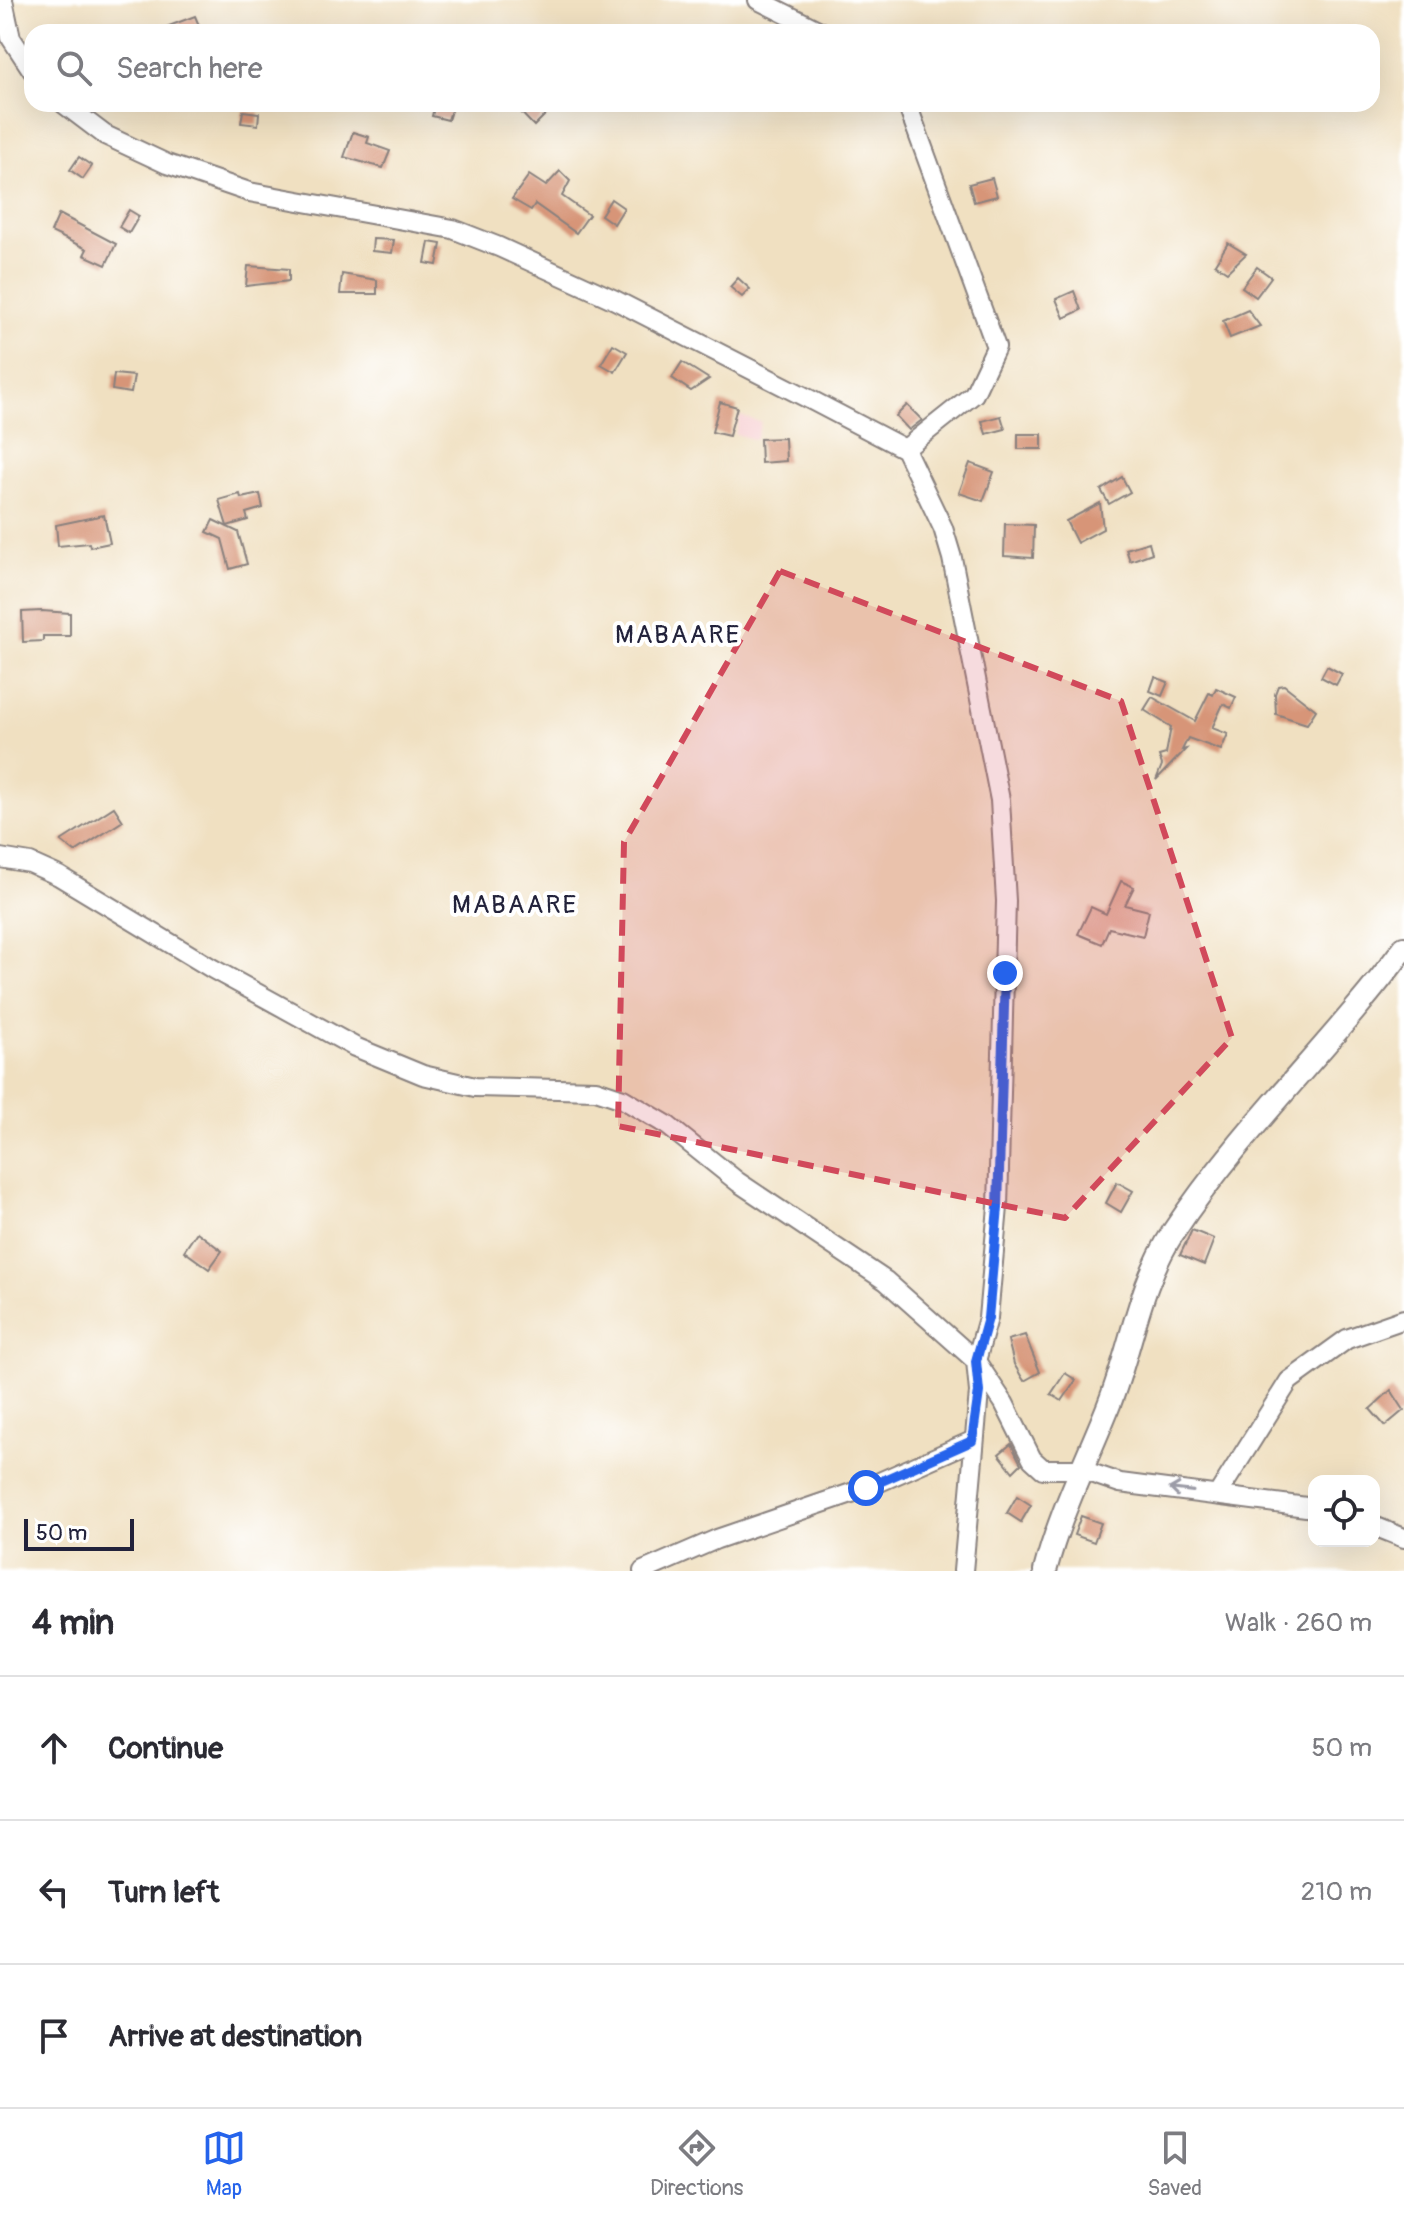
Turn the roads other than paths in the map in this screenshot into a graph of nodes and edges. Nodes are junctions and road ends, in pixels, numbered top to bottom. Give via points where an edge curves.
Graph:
1 (3, 0) edge
2 (758, 0) edge
3 (806, 24) edge
4 (24, 58) edge
5 (75, 112) edge
6 (910, 112) edge
7 (905, 449) junction
8 (0, 858) edge
9 (1404, 948) edge
10 (1404, 1319) edge
11 (976, 1361) junction
12 (972, 1441) junction
13 (1079, 1469) junction
14 (1218, 1494) junction
15 (1308, 1507) edge
16 (1380, 1528) edge
17 (1404, 1538) edge
18 (643, 1571) edge
19 (963, 1571) edge
20 (1045, 1571) edge

1 - 4 street via 11,38
2 - 3 street
5 - 7 street via 105,135 226,185 453,229 499,247 615,300
6 - 7 street via 996,347 974,394
7 - 11 street via 952,558 1004,844 998,1207 988,1318
8 - 11 street via 59,876 329,1033 423,1075 475,1087 596,1090 623,1099 886,1281
9 - 13 street via 1173,1232 1143,1289 1108,1407
10 - 14 street via 1347,1339 1289,1381
11 - 12 street via 979,1392
11 - 13 street via 1032,1459 1043,1469
12 - 18 street via 866,1488 717,1539
12 - 19 street
14 -> 13 street via 1120,1483
13 - 20 street
14 - 15 street
16 - 17 street

